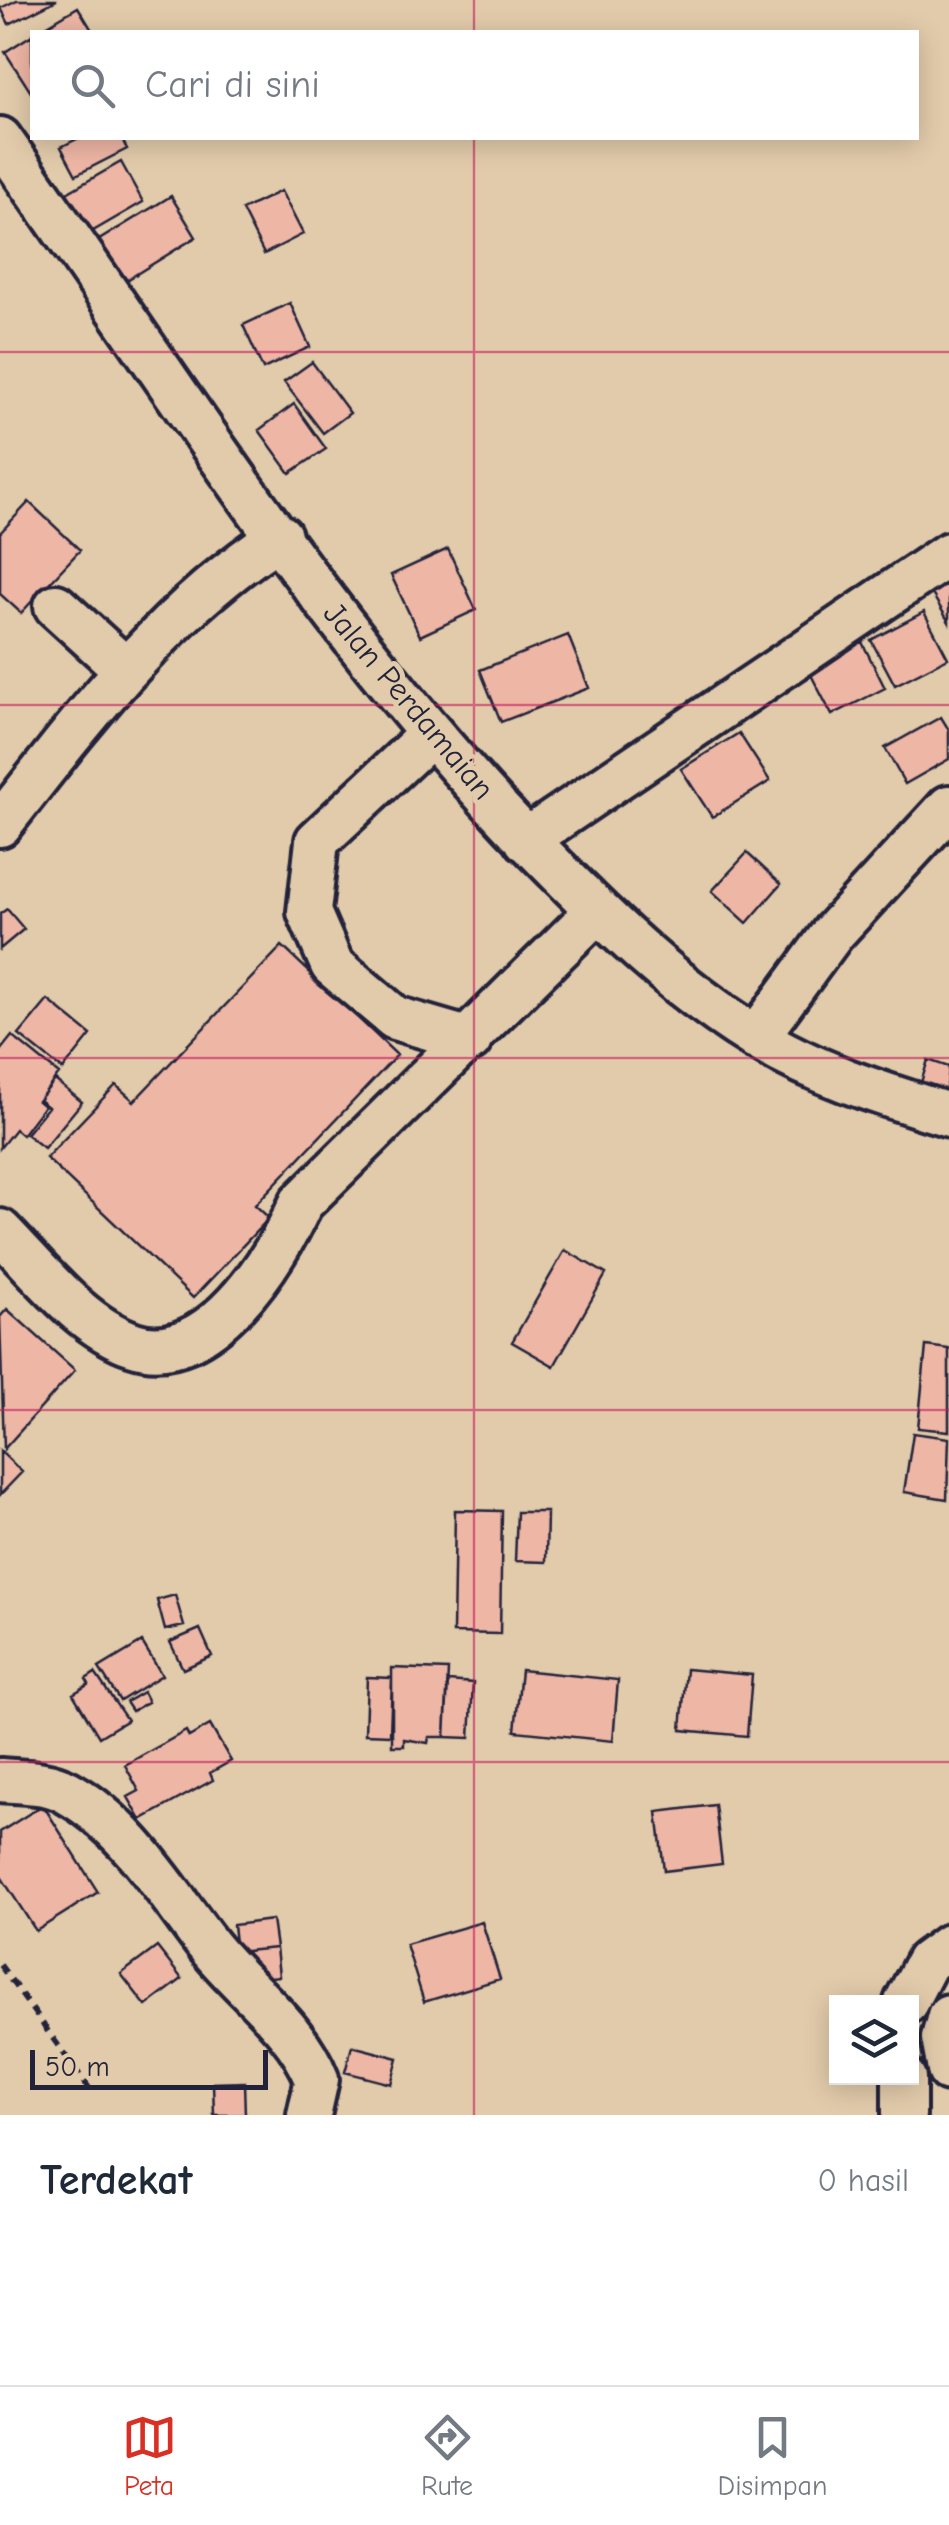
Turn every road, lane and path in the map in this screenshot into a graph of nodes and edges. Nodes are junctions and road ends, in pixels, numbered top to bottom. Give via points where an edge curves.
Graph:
1 (0, 139) edge
2 (280, 536) junction
3 (949, 554) edge
4 (56, 606) dead end
5 (125, 669) junction
6 (430, 736) junction
7 (949, 807) edge
8 (0, 825) edge
9 (526, 840) junction
10 (597, 911) junction
11 (756, 1038) junction
12 (470, 1040) junction
13 (949, 1115) edge
14 (0, 1231) edge
15 (0, 1780) edge
16 (949, 1946) edge
17 (0, 1964) edge
18 (910, 1995) edge
19 (949, 2016) edge
20 (949, 2070) edge
21 (904, 2085) edge
22 (88, 2088) dead end
23 (309, 2115) edge
24 (904, 2115) edge

1 - 2 street, Jalan Perdamaian
2 - 5 street via 234,565
2 - 6 street, Jalan Perdamaian
3 - 9 street
4 - 5 street
5 - 8 street
6 - 9 street, Jalan Perdamaian
6 - 12 street via 317,842 309,912 332,965 395,1018
7 - 11 street via 833,934
9 - 10 street, Jalan Perdamaian
10 - 11 street, Jalan Perdamaian via 686,990
10 - 12 street
11 - 13 street, Jalan Perdamaian via 822,1072
12 - 14 street via 300,1202 276,1254 218,1323 170,1349 134,1345 99,1326
15 - 23 street via 67,1792 120,1835 206,1944 296,2037 317,2079
16 - 18 street via 927,1962
17 - 22 path
19 - 20 street via 943,2038
21 - 24 street

